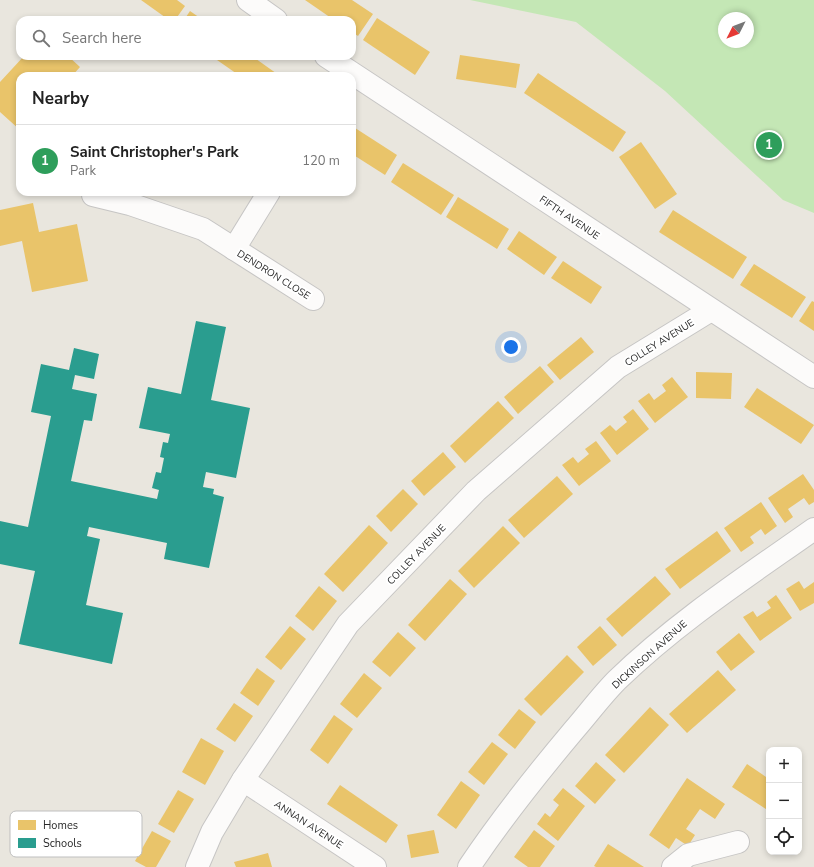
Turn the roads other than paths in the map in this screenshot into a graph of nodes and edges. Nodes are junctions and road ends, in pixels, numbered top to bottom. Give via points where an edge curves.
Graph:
1 (248, 0) edge
2 (270, 16) edge
3 (331, 60) edge
4 (346, 72) edge
5 (356, 79) edge
6 (106, 196) edge
7 (267, 196) edge
8 (132, 198) edge
9 (234, 248) junction
10 (313, 299) dead end
11 (711, 310) junction
12 (814, 377) edge
13 (814, 529) edge
14 (243, 780) junction
15 (738, 842) dead end
16 (197, 867) edge
17 (375, 867) edge
18 (469, 867) edge
19 (673, 867) edge

1 - 2 street
3 - 4 street, FIFTH AVENUE
5 - 11 street, FIFTH AVENUE
6 - 8 street, DENDRON CLOSE
7 - 9 street, DENDRON CLOSE
8 - 9 street, DENDRON CLOSE via 203,229
9 - 10 street, DENDRON CLOSE
11 - 12 street, FIFTH AVENUE
11 - 14 street, COLLEY AVENUE via 618,367 476,492 348,624
13 - 18 street, DICKINSON AVENUE via 709,602 616,681 550,759
14 - 16 street, COLLEY AVENUE via 212,832
14 - 17 street, ANNAN AVENUE
15 - 19 street via 688,855

